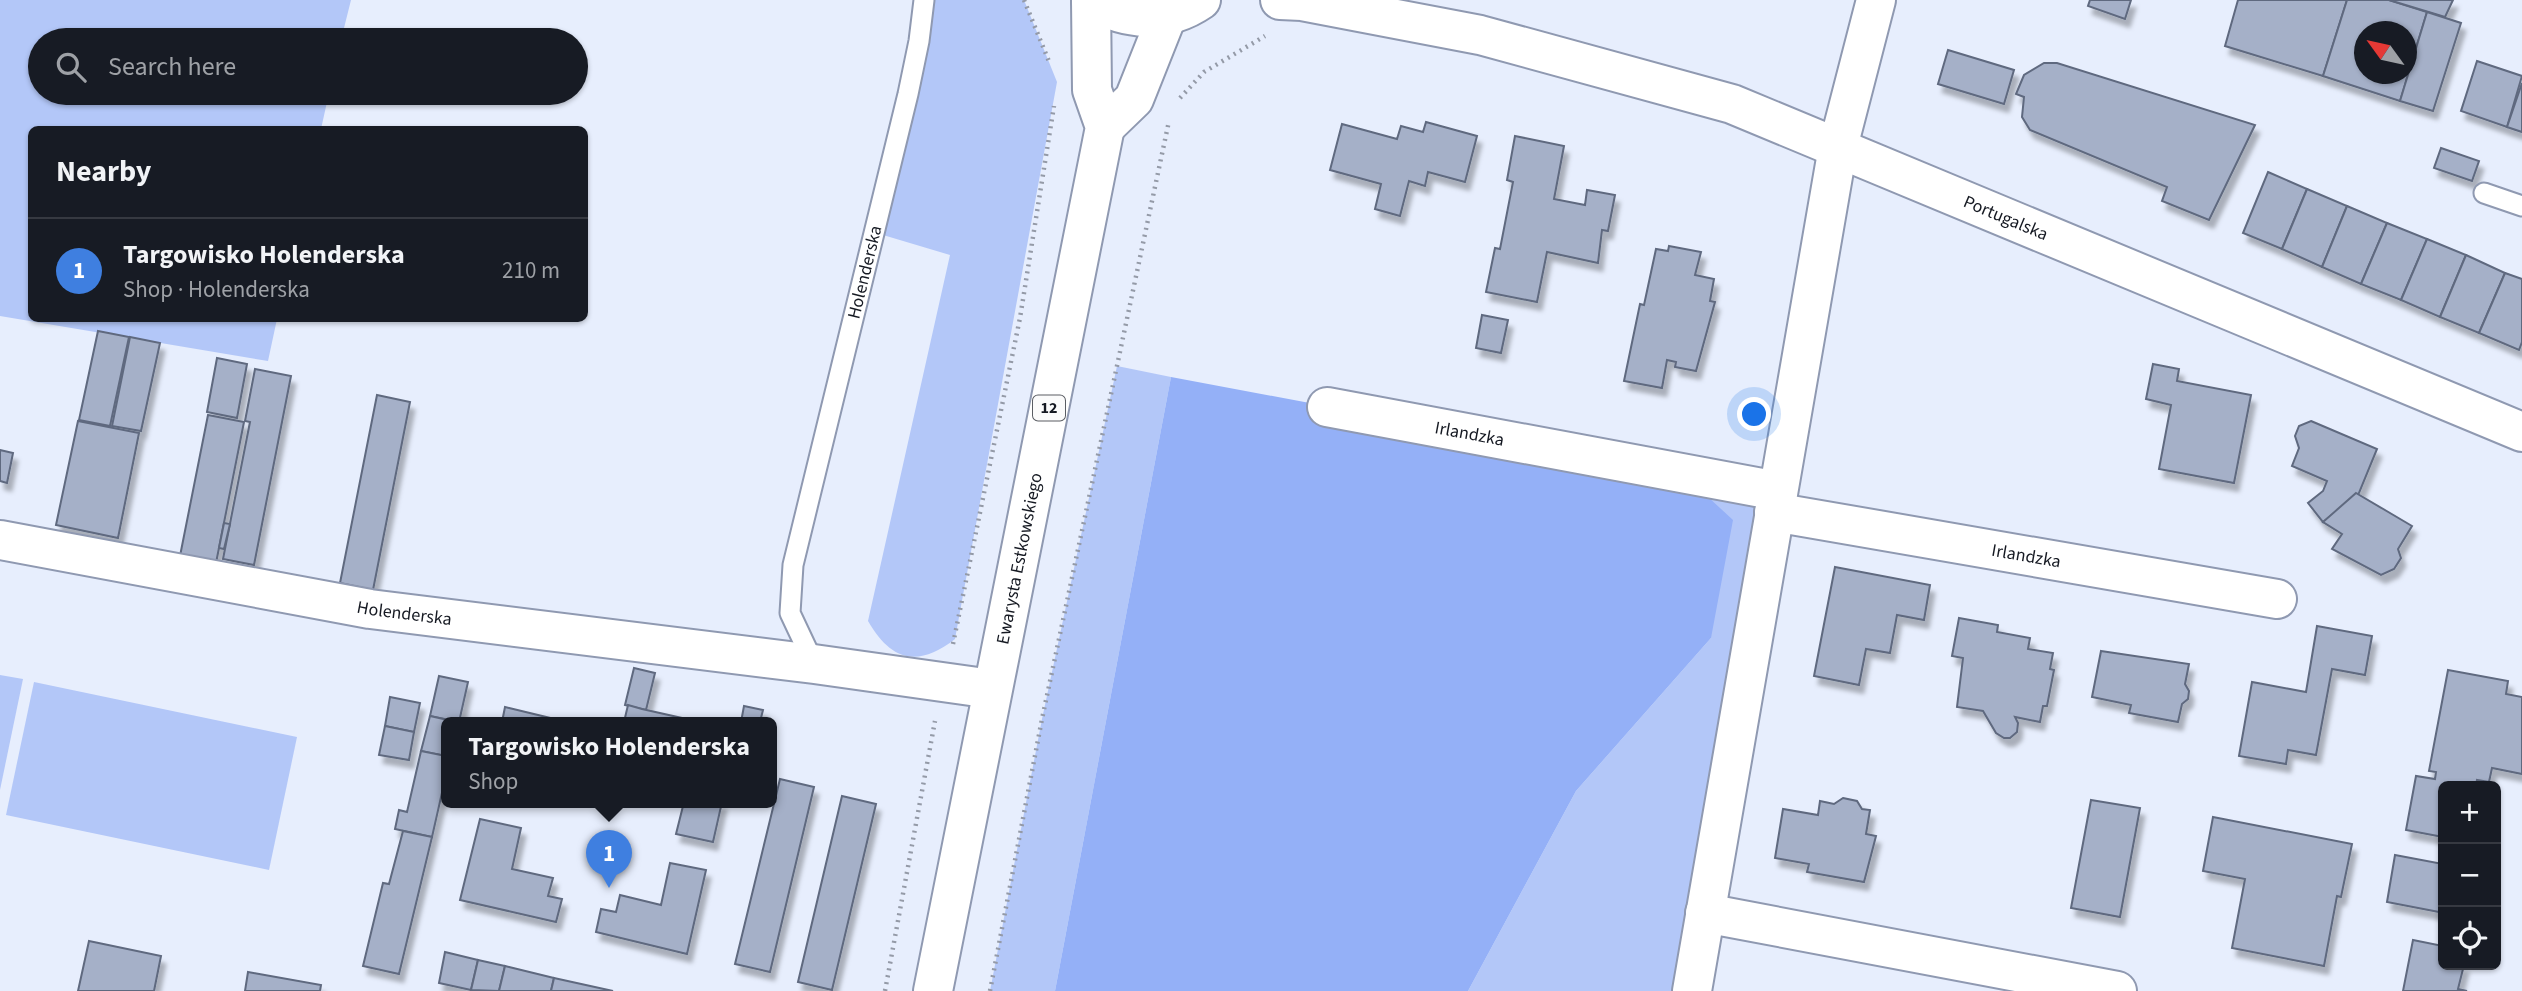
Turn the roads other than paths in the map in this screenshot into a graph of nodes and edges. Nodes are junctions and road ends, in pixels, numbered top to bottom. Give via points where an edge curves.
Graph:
1 (924, 0) edge
2 (1091, 0) edge
3 (1401, 0) edge
4 (1876, 0) edge
5 (1291, 1) edge
6 (1184, 8) edge
7 (1480, 35) junction
8 (1105, 127) junction
9 (1838, 147) junction
10 (2484, 193) dead end
11 (2522, 206) edge
12 (1327, 407) dead end
13 (2522, 432) edge
14 (1776, 501) junction
15 (0, 540) edge
16 (2277, 599) dead end
17 (814, 664) junction
18 (992, 689) junction
19 (1705, 913) junction
20 (933, 991) edge
21 (1692, 991) edge
22 (2117, 991) edge

1 - 17 lane, Holenderska via 908,94 793,565 790,613
2 - 6 street via 1115,13 1141,18
2 - 8 street via 1092,89
3 - 7 street, Portugalska
4 - 9 street
5 - 7 street, Portugalska
6 - 8 street via 1134,99
7 - 9 street, Portugalska via 1732,104
8 - 18 street, Ewarysta Estkowskiego / 12
9 - 13 street, Portugalska
9 - 14 street
10 - 11 lane
12 - 14 street, Irlandzka
14 - 16 street, Irlandzka
14 - 19 street
15 - 17 street, Holenderska via 370,609
17 - 18 street, Holenderska
18 - 20 street, Ewarysta Estkowskiego / 12
19 - 21 street
19 - 22 street

